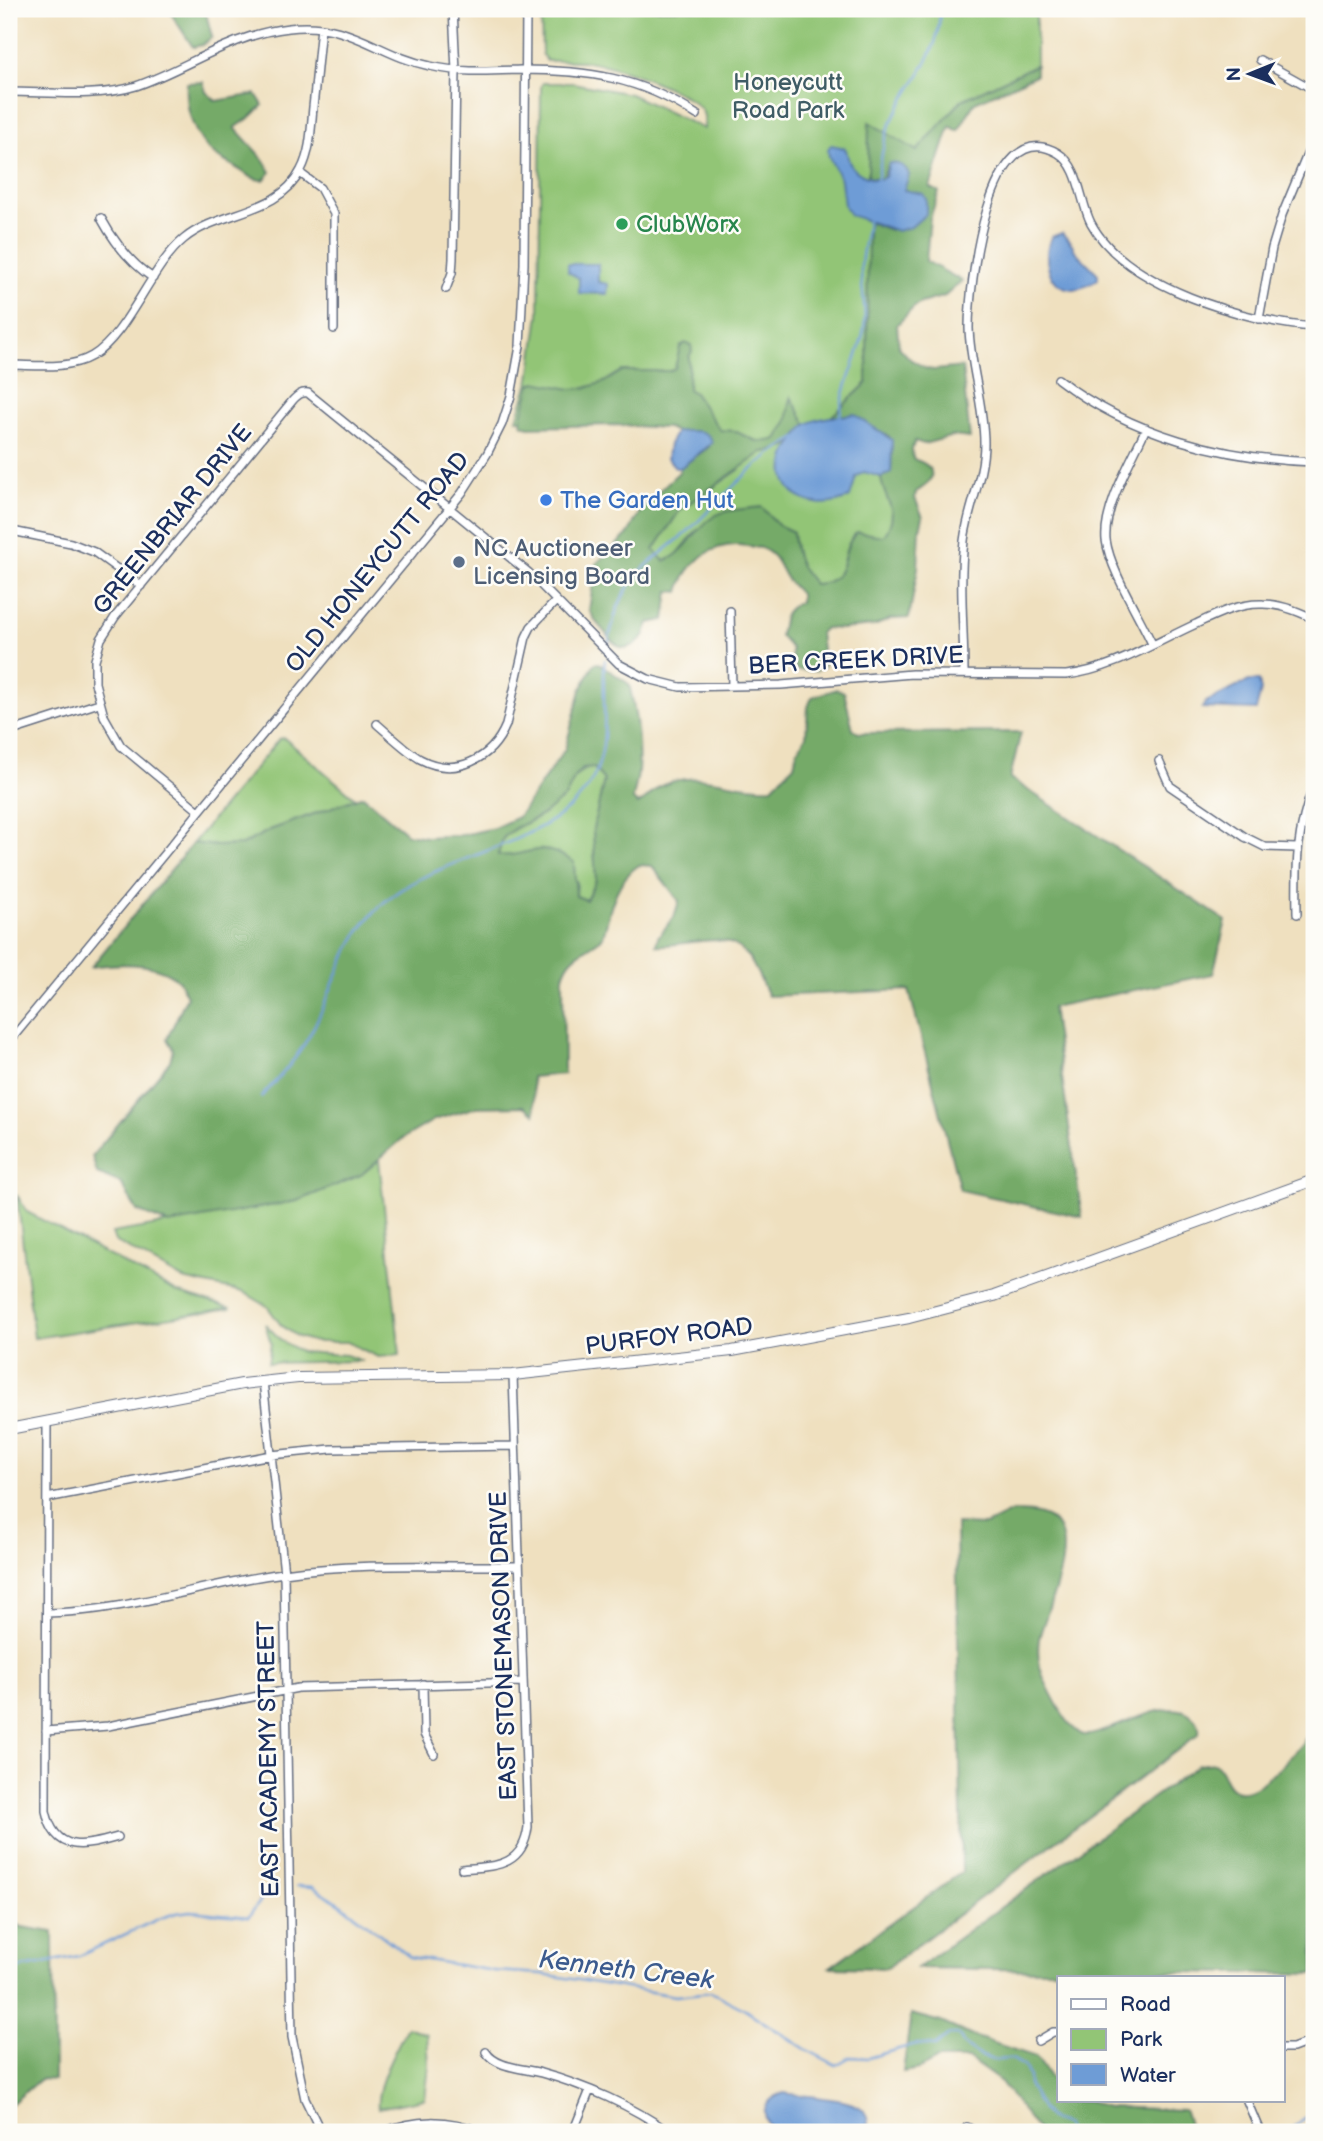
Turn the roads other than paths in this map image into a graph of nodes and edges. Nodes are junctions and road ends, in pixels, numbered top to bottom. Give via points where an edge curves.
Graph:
1 (453, 9) edge
2 (526, 9) edge
3 (321, 28) junction
4 (1260, 60) dead end
5 (526, 70) junction
6 (456, 71) junction
7 (1314, 90) edge
8 (9, 92) edge
9 (697, 115) dead end
10 (1314, 138) edge
11 (300, 173) junction
12 (102, 218) dead end
13 (153, 278) junction
14 (446, 289) dead end
15 (1259, 319) junction
16 (1314, 327) edge
17 (334, 329) dead end
18 (9, 365) edge
19 (1058, 379) dead end
20 (308, 393) joint
21 (1146, 428) junction
22 (1314, 462) edge
23 (450, 507) junction
24 (17, 533) dead end
25 (141, 586) junction
26 (556, 601) junction
27 (730, 611) dead end
28 (1314, 619) edge
29 (1153, 644) junction
30 (964, 673) junction
31 (732, 686) junction
32 (99, 703) junction
33 (377, 724) dead end
34 (9, 732) edge
35 (1159, 761) dead end
36 (1314, 785) edge
37 (199, 811) junction
38 (1297, 848) junction
39 (1297, 914) dead end
40 (9, 1040) edge
41 (1314, 1180) edge
42 (513, 1375) junction
43 (263, 1381) junction
44 (47, 1422) junction
45 (9, 1429) edge
46 (515, 1446) junction
47 (271, 1455) junction
48 (47, 1498) junction
49 (519, 1566) junction
50 (284, 1573) junction
51 (47, 1613) junction
52 (523, 1682) junction
53 (423, 1684) junction
54 (286, 1690) junction
55 (46, 1731) junction
56 (434, 1754) dead end
57 (118, 1837) dead end
58 (463, 1869) dead end
59 (1057, 2032) edge
60 (1314, 2040) edge
61 (1038, 2041) dead end
62 (1284, 2049) edge
63 (486, 2052) dead end
64 (590, 2090) junction
65 (1247, 2102) edge
66 (967, 2127) dead end
67 (321, 2132) edge
68 (383, 2132) edge
69 (480, 2132) edge
70 (573, 2132) edge
71 (669, 2132) edge
72 (977, 2132) edge
73 (1260, 2132) edge

1 - 6 street
2 - 5 street, OLD HONEYCUTT ROAD
3 - 6 street via 355,36 413,61
3 - 8 street via 288,28 245,38 125,89
3 - 11 street via 308,149
4 - 7 street
5 - 6 street
5 - 9 street via 612,76
5 - 23 street, OLD HONEYCUTT ROAD via 524,264 516,372 494,442
6 - 14 street via 453,259
10 - 15 street via 1282,215
11 - 13 street via 271,200 188,235
11 - 17 street via 320,188 334,214
12 - 13 street via 122,250
13 - 18 street via 112,338 90,357 64,365
15 - 16 street
15 - 30 street via 1198,300 1126,261 1093,227 1070,163 1057,152 1027,149 1007,163 982,229 970,315 984,443 964,542
19 - 21 street via 1101,408
20 - 23 street, BER CREEK DRIVE
20 - 25 street, GREENBRIAR DRIVE via 299,394
21 - 22 street via 1230,453
21 - 29 street via 1110,509 1106,539 1112,561
23 - 26 street, BER CREEK DRIVE
23 - 37 street, OLD HONEYCUTT ROAD
24 - 25 street via 94,552
25 - 32 street, GREENBRIAR DRIVE via 106,629 97,649 94,683
26 - 31 street, BER CREEK DRIVE via 611,657 638,675 680,687
26 - 33 street via 526,637 506,724 485,755 456,766 434,764
27 - 31 street
28 - 29 street, BER CREEK DRIVE via 1280,606 1245,605
29 - 30 street, BER CREEK DRIVE via 1083,673
30 - 31 street, BER CREEK DRIVE
32 - 34 street
32 - 37 street, GREENBRIAR DRIVE via 121,746
35 - 38 street via 1170,786 1245,837 1265,847
36 - 38 street
37 - 40 street, OLD HONEYCUTT ROAD
38 - 39 street
41 - 42 street, PURFOY ROAD via 935,1313 732,1351
42 - 43 street, PURFOY ROAD
42 - 46 street, EAST STONEMASON DRIVE
43 - 44 street, PURFOY ROAD
43 - 47 street, EAST ACADEMY STREET
44 - 45 street, PURFOY ROAD
44 - 48 street
46 - 47 street via 331,1449
46 - 49 street, EAST STONEMASON DRIVE
47 - 48 street
47 - 50 street, EAST ACADEMY STREET
48 - 51 street
49 - 50 street via 330,1568
49 - 52 street, EAST STONEMASON DRIVE
50 - 51 street via 93,1609
50 - 54 street, EAST ACADEMY STREET
51 - 55 street
52 - 53 street
52 - 58 street, EAST STONEMASON DRIVE via 527,1837 519,1853 505,1863
53 - 54 street
53 - 56 street via 424,1734
54 - 55 street via 108,1726
54 - 67 street, EAST ACADEMY STREET via 292,2037 305,2099
55 - 57 street via 46,1811 52,1829 80,1846
59 - 61 street
60 - 62 street
63 - 64 street via 498,2063
64 - 70 street
64 - 71 street
65 - 73 street
66 - 72 street
68 - 69 street via 433,2122

